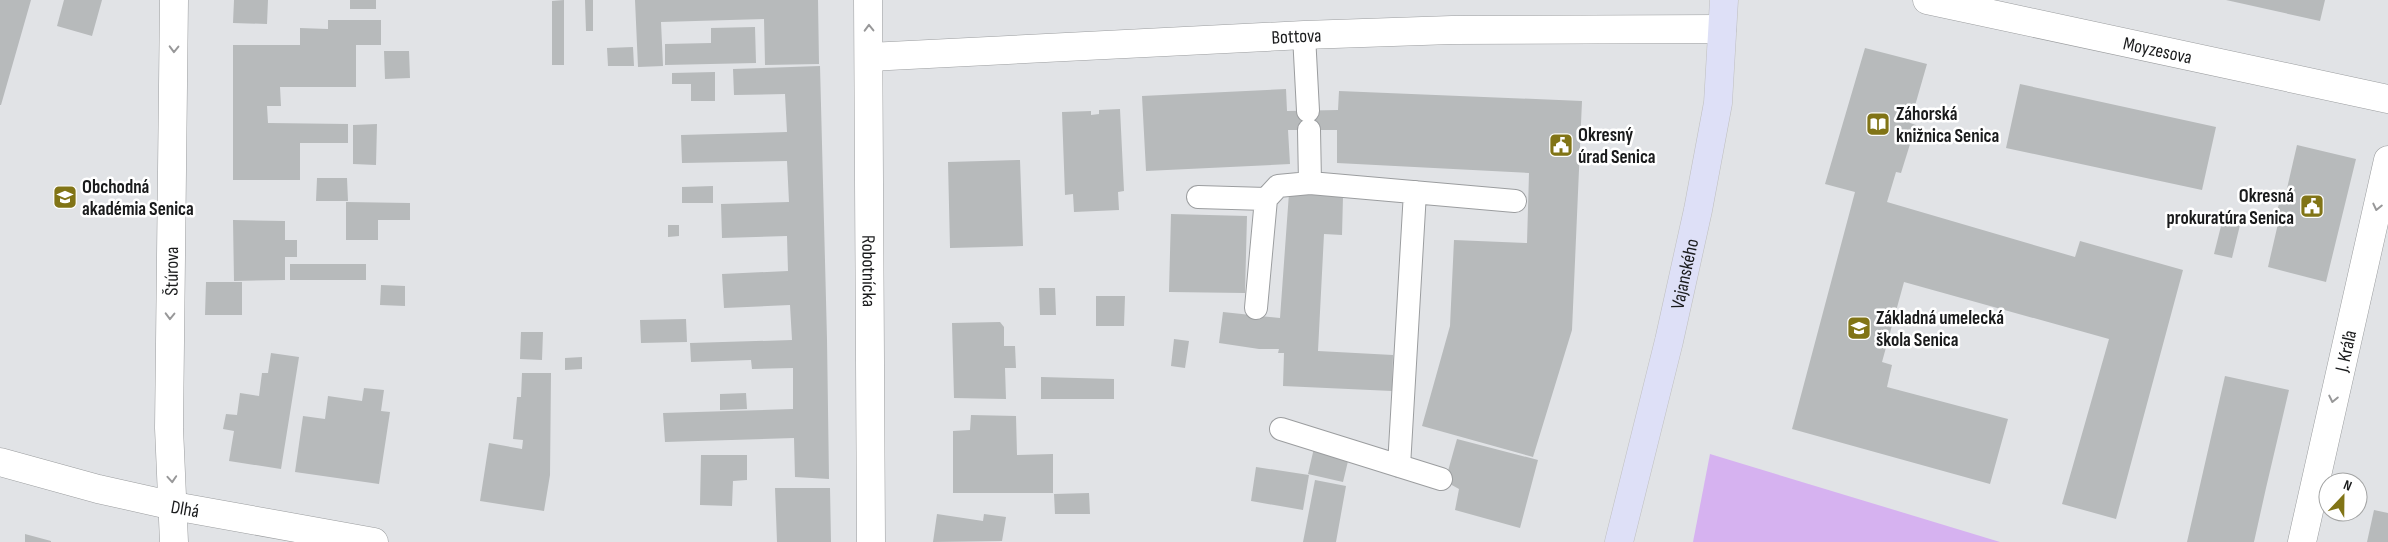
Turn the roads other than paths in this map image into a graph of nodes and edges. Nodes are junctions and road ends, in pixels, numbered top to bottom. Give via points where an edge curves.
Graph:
1 (174, 0) edge
2 (868, 0) edge
3 (1724, 0) edge
4 (1927, 0) edge
5 (1722, 29) junction
6 (1304, 35) junction
7 (870, 57) junction
8 (2388, 99) edge
9 (2388, 160) edge
10 (1310, 183) junction
11 (1415, 192) junction
12 (1198, 197) dead end
13 (1266, 200) junction
14 (1515, 201) dead end
15 (1256, 308) dead end
16 (1281, 429) dead end
17 (0, 462) edge
18 (1399, 466) junction
19 (1441, 479) dead end
20 (174, 506) junction
21 (174, 542) edge
22 (374, 542) edge
23 (871, 542) edge
24 (1619, 542) edge
25 (2302, 542) edge

1 -> 20 street, Štúrova via 169,428
7 -> 2 street, Robotnícka
3 - 5 main road, Vajanského
4 - 8 street, Moyzesova
5 - 6 street, Bottova via 1452,30
5 - 24 main road, Vajanského via 1718,103 1698,210
6 - 7 street, Bottova
6 - 10 lane
7 - 23 street, Robotnícka
9 -> 25 street, J. Kráľa
10 - 11 lane
10 - 13 lane via 1278,186
11 - 14 lane
11 - 18 lane
12 - 13 lane
13 - 15 lane
16 - 18 lane
17 - 20 street, Dlhá
18 - 19 lane
20 - 21 street, Štúrova
20 - 22 street, Dlhá

